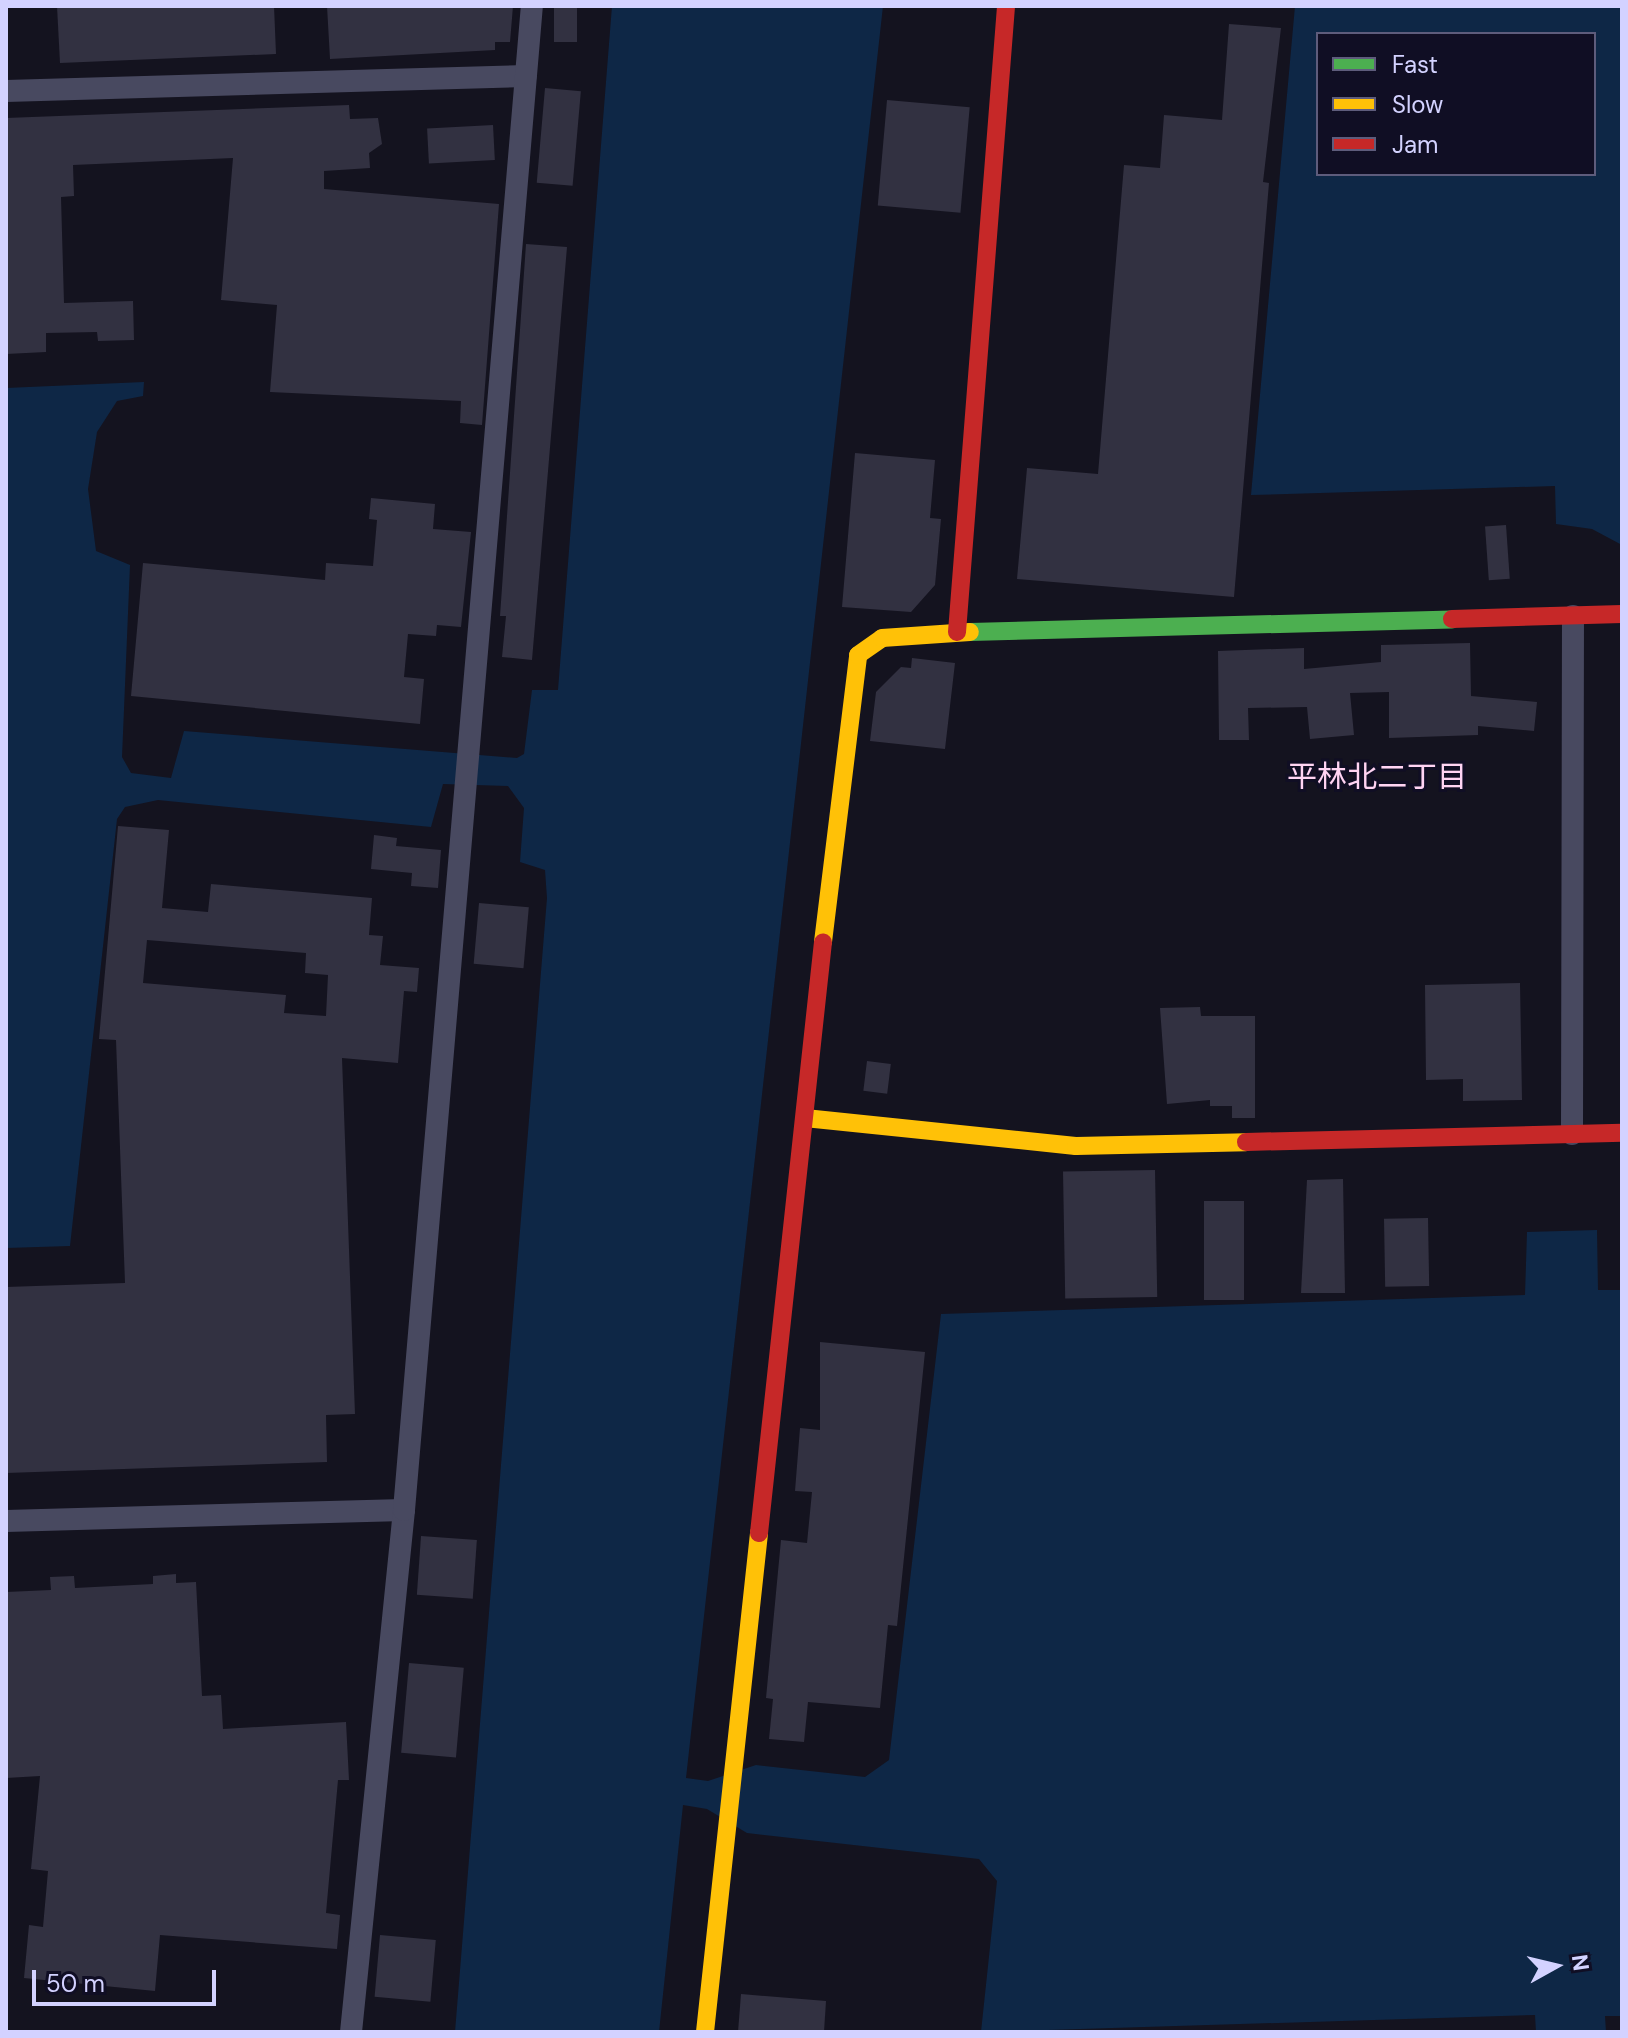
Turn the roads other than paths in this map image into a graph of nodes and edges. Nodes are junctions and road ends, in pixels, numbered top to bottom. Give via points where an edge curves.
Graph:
1 (532, 6) edge
2 (1006, 6) edge
3 (526, 76) junction
4 (6, 91) edge
5 (1622, 614) edge
6 (1573, 616) junction
7 (957, 632) junction
8 (805, 1118) junction
9 (1622, 1133) edge
10 (1572, 1134) junction
11 (404, 1510) junction
12 (6, 1521) edge
13 (351, 2032) edge
14 (705, 2032) edge

1 - 3 street
2 - 7 street
3 - 4 street
3 - 11 street
5 - 6 street
6 - 7 street
6 - 10 street
7 - 8 street via 882,638 852,669
8 - 10 street via 1076,1146
8 - 14 street
9 - 10 street
11 - 12 street
11 - 13 street

